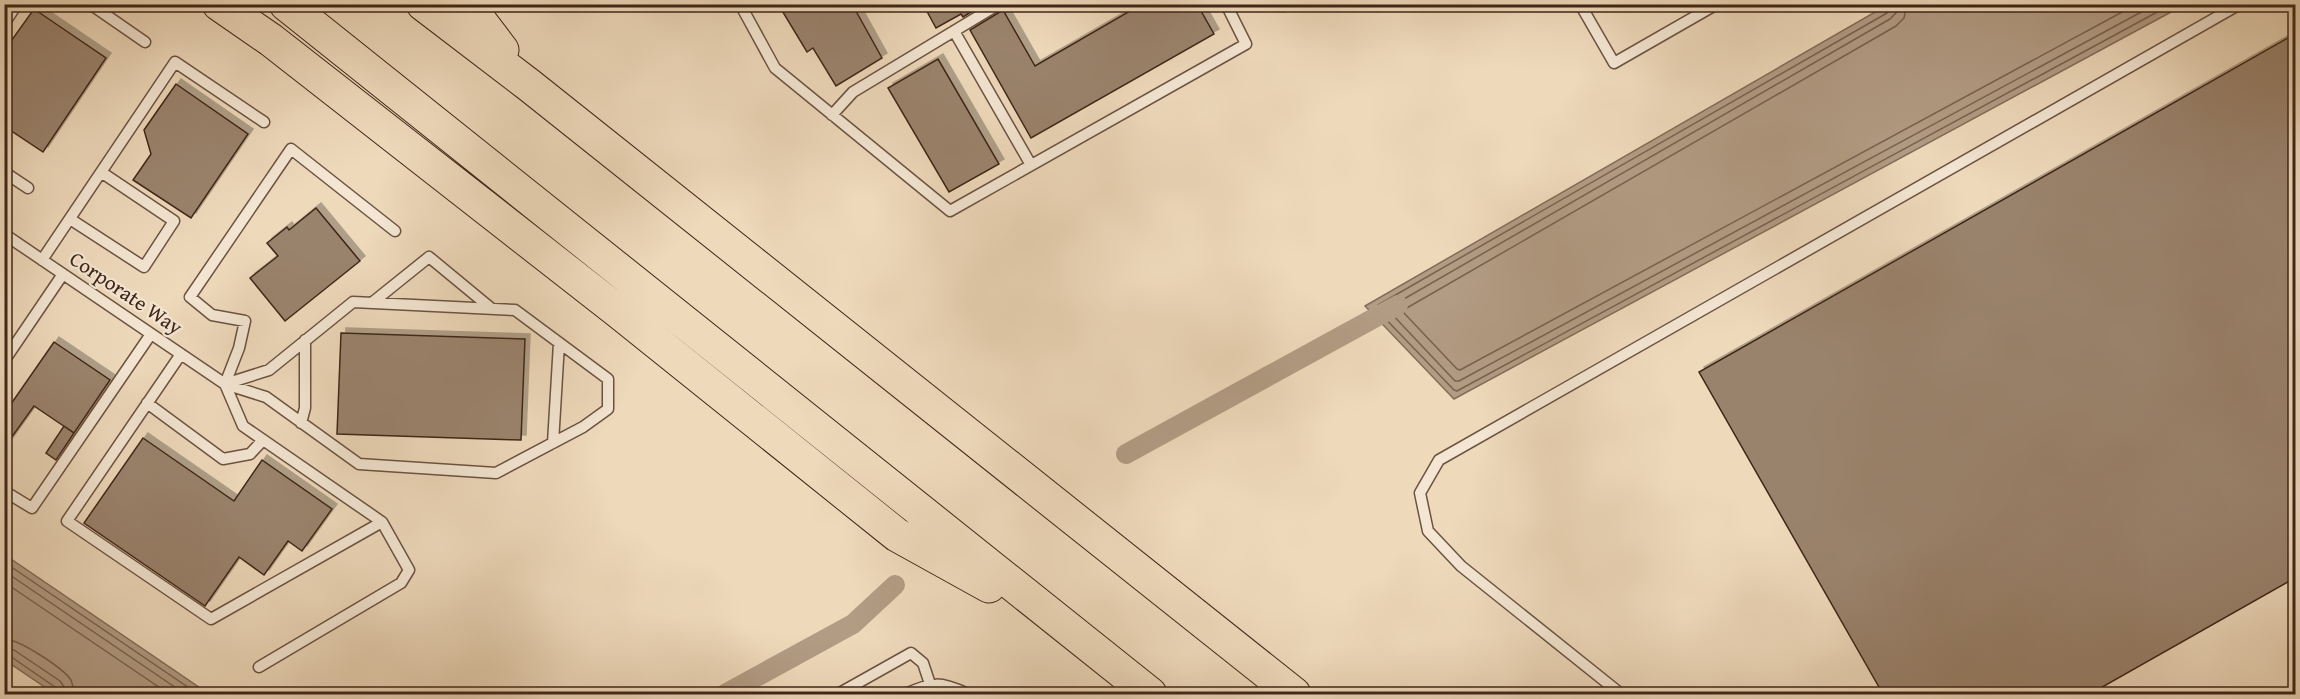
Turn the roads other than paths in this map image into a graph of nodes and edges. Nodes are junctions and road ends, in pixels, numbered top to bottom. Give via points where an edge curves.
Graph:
1 (17, 4) edge
2 (90, 4) edge
3 (219, 4) edge
4 (286, 4) edge
5 (423, 4) edge
6 (468, 4) edge
7 (741, 4) edge
8 (999, 4) edge
9 (1226, 4) edge
10 (1580, 4) edge
11 (1717, 4) edge
12 (2240, 4) edge
13 (4, 24) edge
14 (954, 31) junction
15 (145, 42) dead end
16 (529, 85) junction
17 (832, 115) junction
18 (264, 122) dead end
19 (1031, 165) junction
20 (4, 171) edge
21 (101, 172) junction
22 (28, 188) dead end
23 (70, 219) junction
24 (395, 231) dead end
25 (4, 234) edge
26 (42, 260) junction
27 (63, 274) junction
28 (373, 302) junction
29 (492, 309) junction
30 (151, 334) junction
31 (305, 340) junction
32 (559, 343) junction
33 (181, 354) junction
34 (4, 361) edge
35 (225, 384) junction
36 (147, 403) junction
37 (301, 423) junction
38 (263, 440) junction
39 (554, 443) junction
40 (4, 491) edge
41 (381, 522) junction
42 (1070, 630) junction
43 (260, 667) dead end
44 (930, 684) junction
45 (838, 694) edge
46 (905, 694) edge
47 (968, 694) edge
48 (1150, 694) edge
49 (1294, 694) edge
50 (1621, 694) edge

1 - 13 lane
2 - 15 lane
3 - 42 highway via 365,113 897,534
4 - 42 highway
5 - 16 highway
6 - 16 highway
7 - 17 lane via 775,68
8 - 14 lane
9 - 19 lane via 1246,44
10 - 11 lane via 1614,63
12 - 50 lane via 1439,460 1420,493 1428,531 1461,566
14 - 17 lane via 853,92
14 - 19 lane
16 - 49 highway
17 - 19 lane via 950,211
18 - 21 lane via 175,62
20 - 22 lane
21 - 23 lane
21 - 23 lane via 174,221 144,267
23 - 26 lane
24 - 35 lane via 291,149 190,297 212,315 245,321
25 - 26 lane, Corporate Way
26 - 27 lane, Corporate Way
27 - 30 lane, Corporate Way
27 - 34 lane
28 - 29 lane
28 - 29 lane via 429,257
28 - 31 lane via 352,302
29 - 32 lane via 515,310
30 - 33 lane, Corporate Way
30 - 40 lane via 32,508
31 - 35 lane via 269,370
31 - 37 lane via 305,408
32 - 39 lane
32 - 39 lane via 608,380 608,409
33 - 35 lane, Corporate Way
33 - 36 lane
35 - 37 lane, Corporate Way via 266,397
35 - 38 lane via 243,426
36 - 38 lane via 223,459 250,454
36 - 41 lane via 66,521 211,619
37 - 39 lane, Corporate Way via 359,464 496,473
38 - 41 lane
41 - 43 lane via 409,570 401,583
42 - 48 highway
44 - 45 lane via 924,663 911,653
44 - 46 lane
44 - 47 lane

